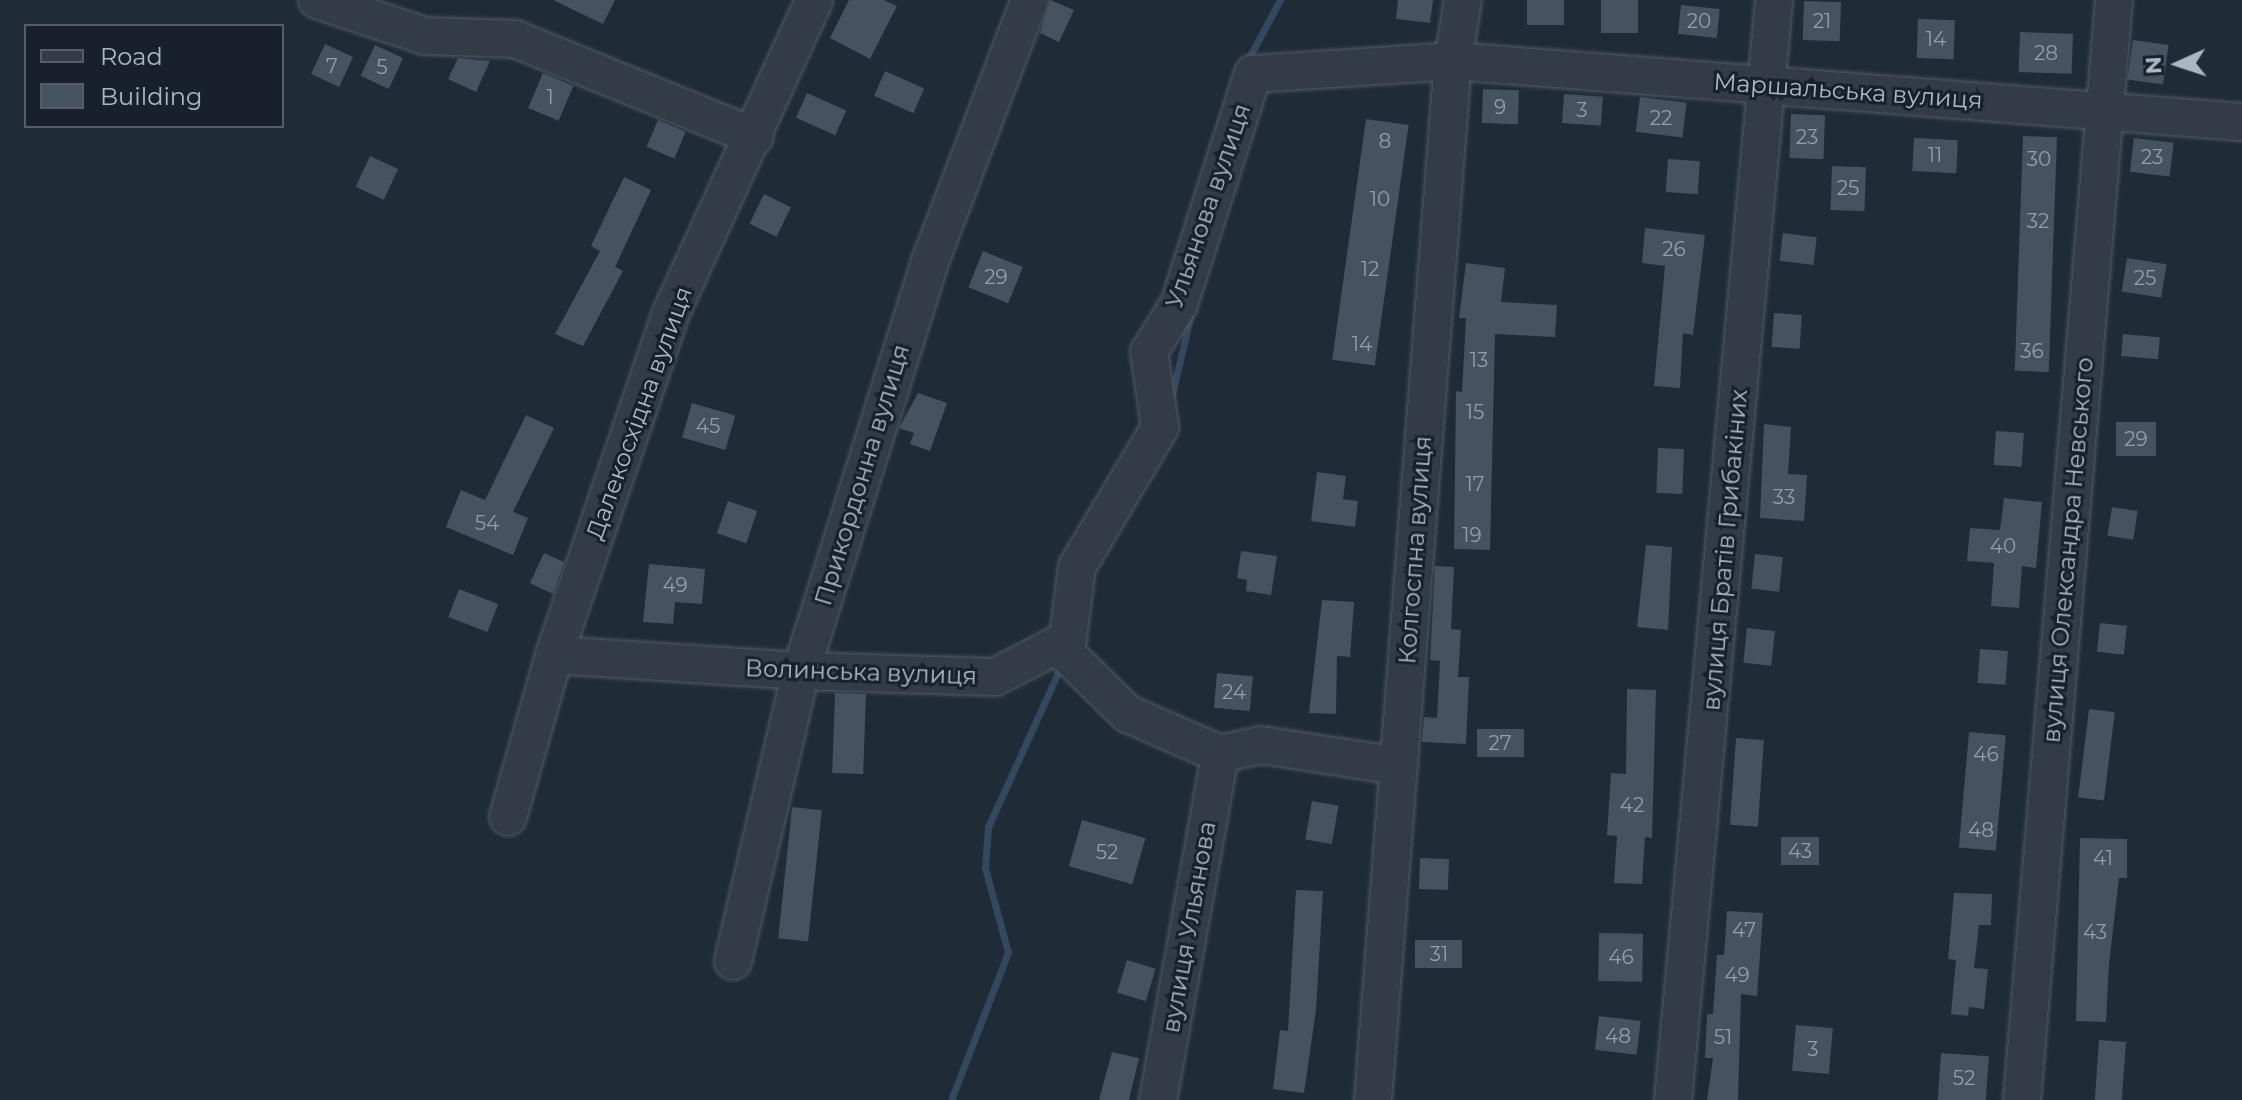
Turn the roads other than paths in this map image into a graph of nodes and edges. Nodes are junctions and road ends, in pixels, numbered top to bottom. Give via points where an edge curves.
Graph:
1 (317, 0) edge
2 (814, 0) edge
3 (1030, 0) edge
4 (1463, 0) edge
5 (1774, 0) edge
6 (2114, 0) edge
7 (359, 6) edge
8 (1453, 61) junction
9 (1768, 86) junction
10 (2105, 111) junction
11 (2242, 122) edge
12 (755, 137) junction
13 (1066, 654) junction
14 (554, 655) junction
15 (801, 671) junction
16 (1220, 754) junction
17 (1399, 766) junction
18 (508, 817) dead end
19 (733, 961) dead end
20 (1158, 1100) edge
21 (1373, 1100) edge
22 (1673, 1100) edge
23 (2022, 1100) edge

1 - 7 street
2 - 12 street, Далекосхідна вулиця
3 - 15 street, Прикордонна вулиця via 929,264
4 - 8 street, Колгоспна вулиця
5 - 9 street, вулиця Братів Грибакіних
6 - 10 street, вулиця Олександра Невського
7 - 12 street via 425,36 515,39
8 - 9 street, Маршальська вулиця
8 - 13 street, Ульянова вулиця via 1253,74 1179,304 1149,352 1160,427 1077,567
8 - 17 street, Колгоспна вулиця
9 - 10 street, Маршальська вулиця
9 - 22 street, вулиця Братів Грибакіних
10 - 11 street, Маршальська вулиця
10 - 23 street, вулиця Олександра Невського
12 - 14 street, Далекосхідна вулиця via 671,313
13 - 15 street, Волинська вулиця via 1057,645 995,677
13 - 16 street via 1128,714
14 - 15 street, Волинська вулиця
14 - 18 street, Далекосхідна вулиця
15 - 19 street, Прикордонна вулиця
16 - 17 street via 1261,745
16 - 20 street, вулиця Ульянова
17 - 21 street, Колгоспна вулиця

